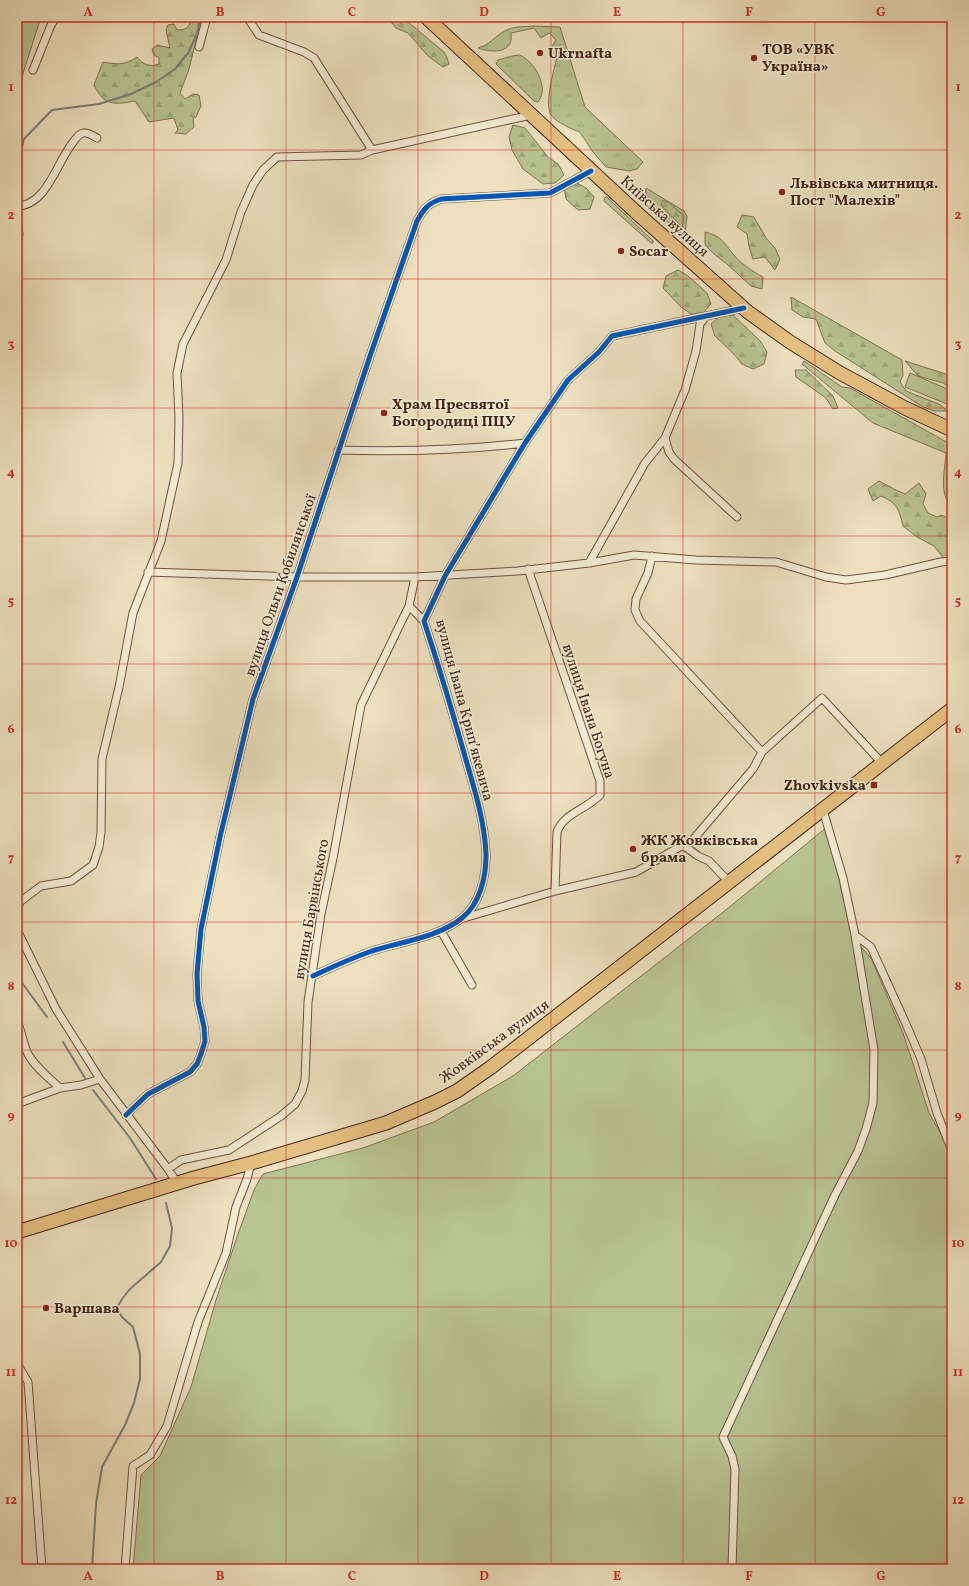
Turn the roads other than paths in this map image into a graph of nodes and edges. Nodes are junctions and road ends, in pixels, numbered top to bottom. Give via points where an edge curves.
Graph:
1 (56, 17) edge
2 (207, 17) edge
3 (247, 17) edge
4 (426, 17) edge
5 (199, 47) dead end
6 (33, 70) dead end
7 (531, 115) junction
8 (97, 138) dead end
9 (372, 150) junction
10 (591, 171) junction
11 (17, 206) edge
12 (17, 223) edge
13 (17, 239) edge
14 (744, 308) junction
15 (706, 316) junction
16 (952, 430) edge
17 (665, 438) junction
18 (525, 444) junction
19 (338, 450) junction
20 (737, 517) dead end
21 (652, 556) junction
22 (952, 562) edge
23 (589, 563) junction
24 (528, 569) junction
25 (148, 572) junction
26 (445, 576) junction
27 (297, 577) junction
28 (415, 578) junction
29 (409, 606) junction
30 (424, 621) junction
31 (952, 709) edge
32 (762, 752) junction
33 (882, 763) junction
34 (823, 810) junction
35 (684, 845) junction
36 (729, 882) junction
37 (555, 891) junction
38 (17, 907) edge
39 (463, 918) junction
40 (17, 930) edge
41 (441, 931) junction
42 (855, 934) junction
43 (313, 976) junction
44 (472, 985) dead end
45 (17, 1021) edge
46 (100, 1079) junction
47 (60, 1088) junction
48 (17, 1104) edge
49 (126, 1115) junction
50 (952, 1151) edge
51 (251, 1163) junction
52 (168, 1169) junction
53 (177, 1184) junction
54 (17, 1232) edge
55 (17, 1366) edge
56 (42, 1569) edge
57 (125, 1569) edge
58 (732, 1569) edge

1 - 6 street
2 - 5 street
3 - 9 street via 259,35 314,58
4 - 7 highway, Київська вулиця
7 - 9 street
7 - 10 highway, Київська вулиця
8 - 11 street via 83,133 78,136 67,149 38,199
9 - 25 street via 361,155 277,157 252,185 226,260 183,344 177,373 178,463 161,541
10 - 14 highway, Київська вулиця
10 - 19 street, вулиця Ольги Кобилянської via 550,192 441,199 424,209
12 - 13 street
14 - 15 street, вулиця Івана Крипʼякевича
14 - 16 highway, Київська вулиця via 822,362 905,408
15 - 17 street via 700,324 696,351 685,390
15 - 18 street, вулиця Івана Крипʼякевича via 612,336 599,352 568,380
17 - 20 street via 669,452 674,458
17 - 23 street via 645,463
18 - 19 street via 382,452
18 - 26 street, вулиця Івана Крипʼякевича
19 - 27 street, вулиця Ольги Кобилянської
21 - 22 street via 776,562 826,577 846,580
21 - 23 street via 634,555
21 - 32 street via 648,573 636,600 635,610 640,621
23 - 24 street
24 - 26 street
24 - 37 street, вулиця Івана Богуна via 600,781 600,795 594,802 560,824 557,832
25 - 27 street
25 - 38 street via 132,613 119,687 102,759 101,832 93,865 71,881 41,886
26 - 28 street
26 - 30 street, вулиця Івана Крипʼякевича
27 - 28 street
27 - 49 street, вулиця Ольги Кобилянської via 253,699 201,929 196,974 205,1041 201,1054 190,1072 148,1094
28 - 29 street, вулиця Барвінського
29 - 30 street
29 - 43 street, вулиця Барвінського via 361,705 321,914
30 - 39 street, вулиця Івана Крипʼякевича via 475,791 484,834 486,856 480,892 474,906
31 - 33 highway, Жовківська вулиця
32 - 33 street via 822,698
32 - 35 street via 753,770 691,842
33 - 34 highway, Жовківська вулиця
34 - 36 highway, Жовківська вулиця
34 - 42 street via 843,878
35 - 36 street via 698,856 710,861
35 - 37 street via 636,872
36 - 51 highway, Жовківська вулиця via 457,1091 386,1123
37 - 39 street, вулиця Івана Крипʼякевича
39 - 41 street, вулиця Івана Крипʼякевича
40 - 46 street via 56,1009
41 - 43 street, вулиця Івана Крипʼякевича via 370,952
41 - 44 street
42 - 50 street via 871,947 906,1024 921,1059 937,1113
42 - 58 street via 874,1050 873,1103 858,1151 723,1437 735,1470
43 - 52 street, вулиця Барвінського via 308,1002 305,1080 296,1104 229,1150 181,1160
45 - 47 street via 28,1054
46 - 47 street
46 - 49 street
47 - 48 street
49 - 52 street
51 - 53 highway, Жовківська вулиця
51 - 57 street via 236,1207 226,1253 198,1322 167,1426 150,1455 133,1466
52 - 53 street
53 - 54 highway, Жовківська вулиця
55 - 56 street via 28,1382

